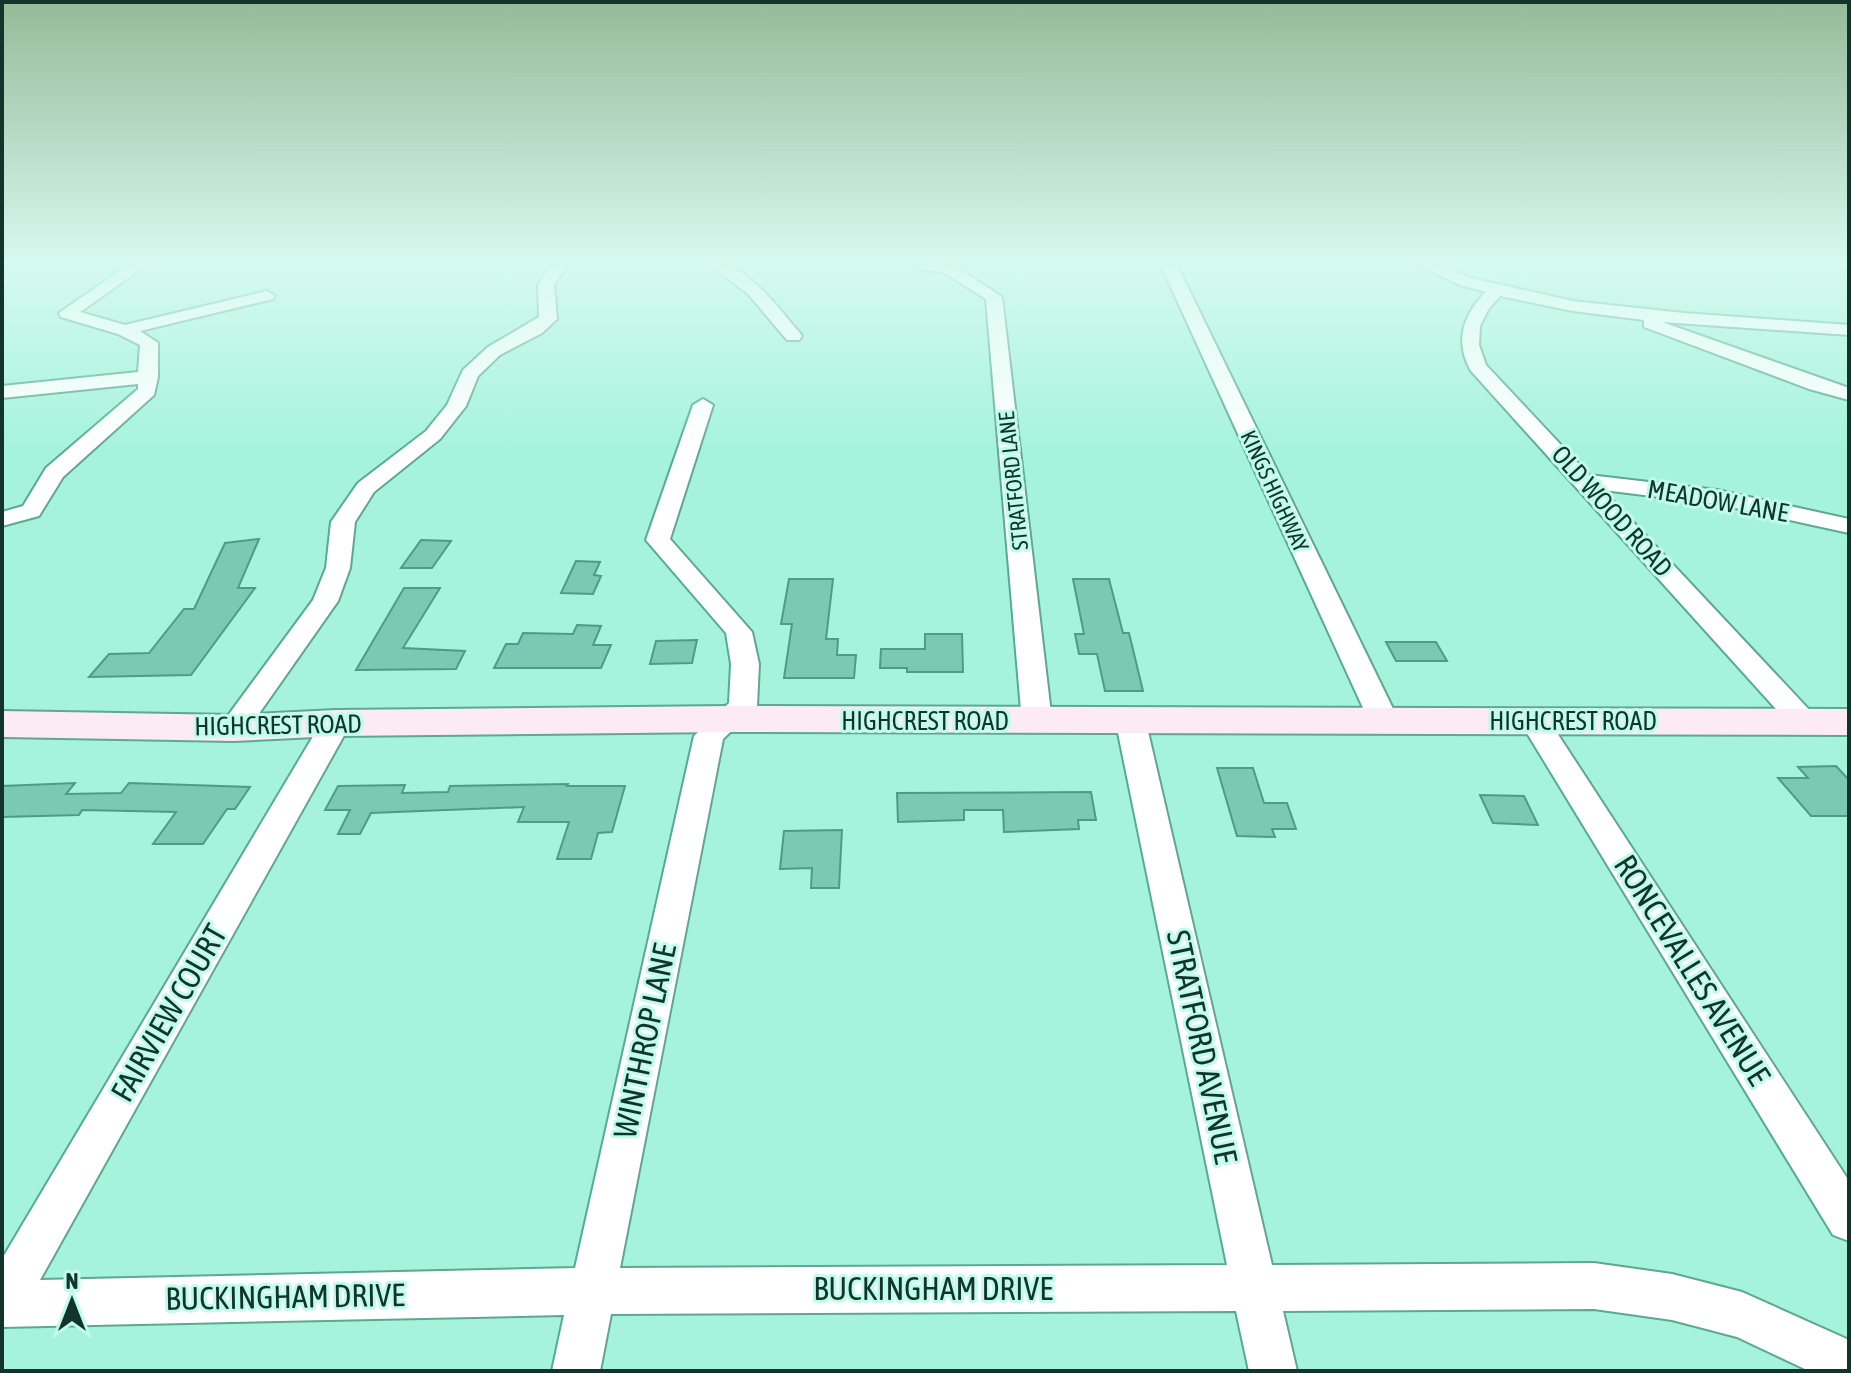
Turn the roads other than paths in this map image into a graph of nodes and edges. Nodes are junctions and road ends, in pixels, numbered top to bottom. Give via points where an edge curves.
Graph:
1 (107, 325) edge
2 (145, 325) edge
3 (541, 325) edge
4 (784, 325) edge
5 (997, 325) edge
6 (1197, 325) edge
7 (1472, 325) edge
8 (1656, 325) edge
9 (1789, 325) edge
10 (124, 330) junction
11 (1849, 330) edge
12 (793, 336) dead end
13 (149, 377) junction
14 (2, 392) edge
15 (1849, 394) edge
16 (703, 405) dead end
17 (1586, 481) junction
18 (2, 519) edge
19 (1849, 526) edge
20 (728, 719) junction
21 (1534, 720) junction
22 (1384, 721) junction
23 (1037, 722) junction
24 (1804, 722) junction
25 (1849, 722) edge
26 (336, 723) junction
27 (1131, 723) junction
28 (2, 724) edge
29 (234, 728) junction
30 (1849, 1220) edge
31 (1254, 1288) junction
32 (592, 1291) junction
33 (2, 1304) edge
34 (1849, 1365) edge
35 (576, 1371) edge
36 (1273, 1371) edge

1 - 10 street
2 - 10 street
3 - 29 street via 494,351 470,374 456,406 433,435 366,488 343,522 338,568 325,601
4 - 12 street
5 - 23 street, STRATFORD LANE
6 - 22 street, KINGS HIGHWAY
7 - 17 street, OLD WOOD ROAD via 1468,347 1478,367
8 - 15 street
9 - 11 street
10 - 13 street via 149,343
13 - 14 street
13 - 18 street via 140,401 54,473 31,511
16 - 20 street, WINTHROP LANE via 658,540 739,632 745,664 743,706
17 - 19 street, MEADOW LANE via 1717,497
17 - 24 street, OLD WOOD ROAD
20 - 23 street, HIGHCREST ROAD
20 - 26 street, HIGHCREST ROAD
20 - 32 street, WINTHROP LANE via 709,736
21 - 22 street, HIGHCREST ROAD
21 - 24 street, HIGHCREST ROAD
21 - 30 street, RONCEVALLES AVENUE
22 - 27 street, HIGHCREST ROAD
23 - 27 street, HIGHCREST ROAD
24 - 25 street, HIGHCREST ROAD
26 - 29 street, HIGHCREST ROAD
26 - 33 street, FAIRVIEW COURT
27 - 31 street, STRATFORD AVENUE
28 - 29 street, HIGHCREST ROAD
31 - 32 street, BUCKINGHAM DRIVE
31 - 34 street, BUCKINGHAM DRIVE via 1594,1286 1672,1297 1742,1315
31 - 36 street, STRATFORD AVENUE
32 - 33 street, BUCKINGHAM DRIVE
32 - 35 street, WINTHROP LANE

